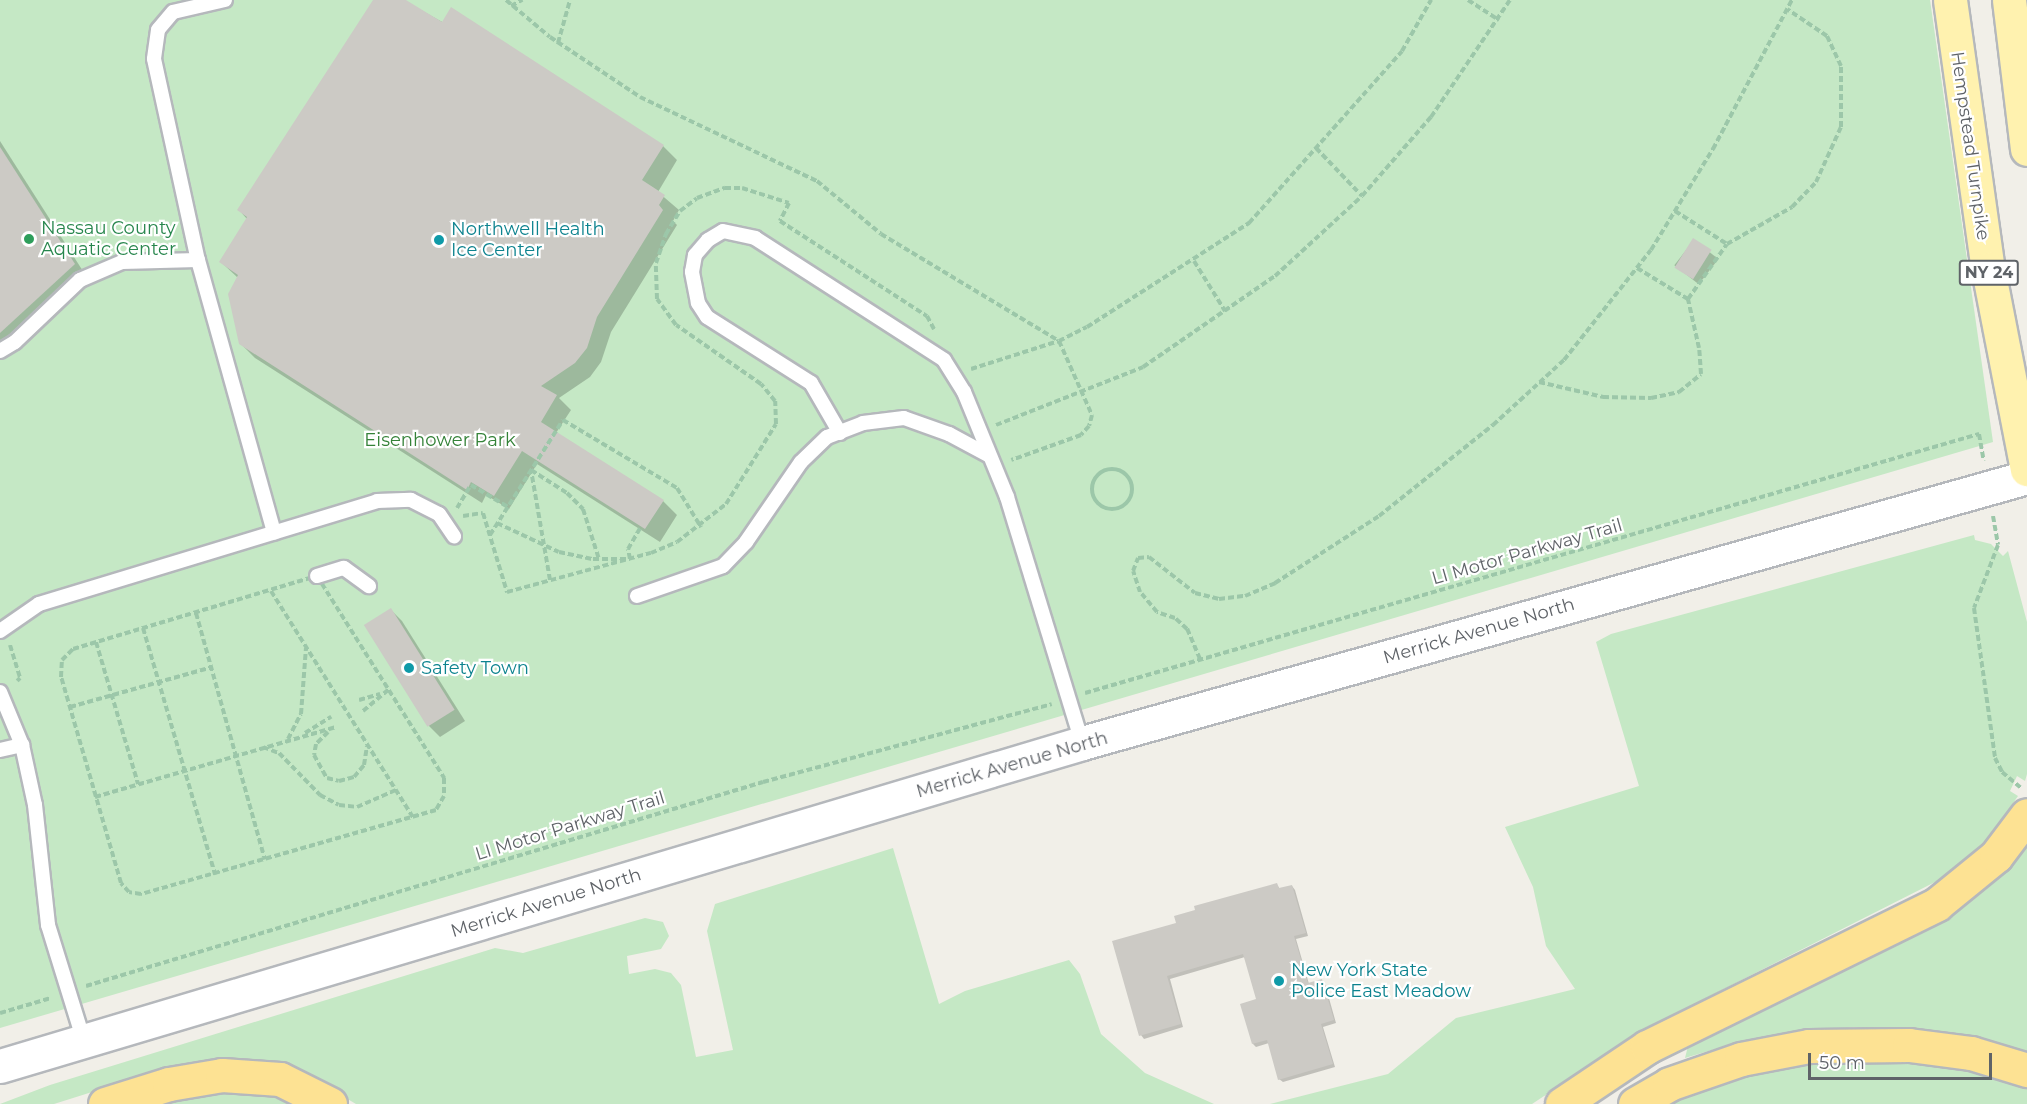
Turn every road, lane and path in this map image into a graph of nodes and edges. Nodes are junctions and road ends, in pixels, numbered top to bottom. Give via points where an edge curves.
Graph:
1 (225, 0) edge
2 (506, 0) edge
3 (522, 0) edge
4 (570, 0) edge
5 (1431, 0) edge
6 (1468, 0) edge
7 (1510, 0) edge
8 (1792, 0) edge
9 (1950, 0) edge
10 (2009, 0) edge
11 (512, 6) junction
12 (1787, 9) junction
13 (1499, 20) junction
14 (558, 43) junction
15 (1316, 148) junction
16 (2027, 149) edge
17 (1362, 196) junction
18 (1675, 211) junction
19 (1727, 244) junction
20 (198, 260) junction
21 (1193, 261) junction
22 (1637, 268) junction
23 (1688, 299) junction
24 (1225, 311) junction
25 (941, 336) dead end
26 (1059, 341) junction
27 (0, 351) edge
28 (965, 360) dead end
29 (1539, 382) junction
30 (1083, 391) junction
31 (991, 427) dead end
32 (840, 433) junction
33 (1979, 434) dead end
34 (988, 455) junction
35 (1008, 461) dead end
36 (2027, 469) edge
37 (531, 470) junction
38 (1125, 473) joint
39 (2027, 477) edge
40 (451, 501) dead end
41 (508, 507) junction
42 (457, 508) junction
43 (497, 523) junction
44 (701, 527) junction
45 (640, 528) dead end
46 (274, 533) junction
47 (490, 535) junction
48 (454, 536) dead end
49 (1998, 545) dead end
50 (545, 546) junction
51 (599, 559) junction
52 (630, 559) junction
53 (317, 576) junction
54 (550, 580) junction
55 (369, 586) dead end
56 (271, 590) junction
57 (637, 596) dead end
58 (196, 613) junction
59 (143, 628) junction
60 (0, 631) edge
61 (9, 642) dead end
62 (96, 642) junction
63 (306, 648) junction
64 (1200, 659) junction
65 (212, 667) junction
66 (16, 681) dead end
67 (160, 682) junction
68 (389, 689) junction
69 (0, 692) edge
70 (381, 694) junction
71 (1082, 694) dead end
72 (112, 695) junction
73 (359, 700) dead end
74 (1053, 703) dead end
75 (70, 707) junction
76 (363, 711) dead end
77 (331, 717) dead end
78 (336, 727) dead end
79 (330, 731) junction
80 (304, 733) junction
81 (288, 739) junction
82 (1082, 743) junction
83 (22, 745) junction
84 (367, 745) junction
85 (262, 747) junction
86 (0, 750) edge
87 (236, 754) junction
88 (185, 770) junction
89 (138, 784) junction
90 (396, 790) junction
91 (95, 797) junction
92 (2023, 801) edge
93 (414, 819) junction
94 (265, 860) junction
95 (215, 874) junction
96 (96, 982) dead end
97 (37, 1002) dead end
98 (0, 1013) edge
99 (84, 1041) junction
100 (0, 1066) edge
101 (2027, 1070) edge
102 (105, 1104) edge
103 (330, 1104) edge
104 (1562, 1104) edge
105 (1635, 1104) edge

1 - 20 lane via 173,12 158,30 154,58
2 - 11 path
3 - 11 path
4 - 14 path
5 - 15 path via 1401,51
6 - 13 path
7 - 13 path
8 - 12 path
9 - 36 main road, Hempstead Turnpike / NY 24 via 1988,269
10 - 16 main road
11 - 14 path
12 - 18 path via 1749,85
12 - 19 path via 1827,36 1841,66 1841,127 1816,182 1792,207
13 - 17 path via 1431,117
14 - 26 path via 640,97 817,181 881,234
15 - 17 path
15 - 21 path via 1249,223
17 - 24 path via 1275,276
18 - 19 path
18 - 22 path
19 - 23 path
20 - 27 lane via 122,262 80,280 15,342
20 - 46 lane
21 - 24 path
21 - 26 path
22 - 23 path
22 - 29 path via 1564,360
23 - 29 path via 1700,348 1701,374 1679,392 1651,398 1603,397
24 - 30 path via 1143,367
25 - 44 path via 927,316 780,221 789,203 741,188 725,188 697,198 680,212 666,234 656,262 657,299 676,325 761,384 775,401 776,424 726,504
26 - 28 path via 970,369
26 - 30 path
29 - 64 path via 1493,425 1379,516 1275,583 1245,596 1219,599 1195,593 1149,557 1137,558 1133,571 1140,592 1157,612 1175,618 1187,629
30 - 31 path
30 - 35 path via 1092,414 1081,435
32 - 34 lane via 863,423 904,418 949,434
32 - 34 lane via 811,382 708,317 698,303 692,273 695,255 708,240 723,231 755,238 944,360 964,392
32 - 57 lane via 827,437 801,462 746,542 723,566
33 - 64 path, LI Motor Parkway Trail
34 - 82 lane via 1007,497
37 - 41 path
37 - 44 path via 563,420 677,488
37 - 50 path
37 - 51 path via 567,493 582,509
38 - 38 path via 1132,485 1130,499 1120,508 1100,506 1092,496 1095,477 1106,469
39 - 82 main road, Merrick Avenue North
40 - 42 path
41 - 42 path via 471,485
41 - 43 path
42 - 47 path via 464,518 483,513
43 - 47 path
43 - 50 path
44 - 52 path via 677,542
45 - 52 path via 628,549
46 - 48 lane via 377,501 411,500 440,514
46 - 60 lane via 39,604
47 - 54 path via 507,592
49 - 92 path via 1974,608 1995,758
50 - 51 path
50 - 54 path
51 - 52 path
52 - 54 path
53 - 55 lane via 344,568
53 - 56 path
53 - 68 path
56 - 58 path
56 - 63 path
58 - 59 path
58 - 65 path
59 - 62 path
59 - 67 path
61 - 66 path via 20,678
62 - 72 path
62 - 75 path via 73,649 62,660 61,677
63 - 81 path via 301,714
63 - 84 path
64 - 71 path, LI Motor Parkway Trail
65 - 67 path
65 - 87 path
67 - 72 path
67 - 88 path
68 - 70 path
68 - 93 path via 444,778 444,796 436,810
69 - 83 lane
70 - 73 path
70 - 76 path
72 - 75 path
72 - 89 path
74 - 96 path, LI Motor Parkway Trail via 751,786
75 - 91 path
77 - 80 path
78 - 79 path
79 - 80 path
79 - 84 path via 316,744 314,755 327,778 339,781 354,777 364,765
80 - 81 path
81 - 85 path
82 - 99 main road, Merrick Avenue North
83 - 86 lane
83 - 99 lane via 35,806 48,925
84 - 90 path
85 - 87 path
85 - 90 path via 279,753 320,795 339,805 366,805
87 - 88 path
87 - 94 path
88 - 89 path
88 - 95 path
89 - 91 path
90 - 93 path
91 - 95 path via 121,884 129,892 141,894
92 - 104 highway via 1996,856 1937,904 1647,1047
93 - 94 path
94 - 95 path
97 - 98 path
99 - 100 main road, Merrick Avenue North
101 - 105 highway via 1971,1053 1909,1045 1809,1046 1741,1059 1669,1084
102 - 103 highway via 169,1084 222,1075 280,1079

